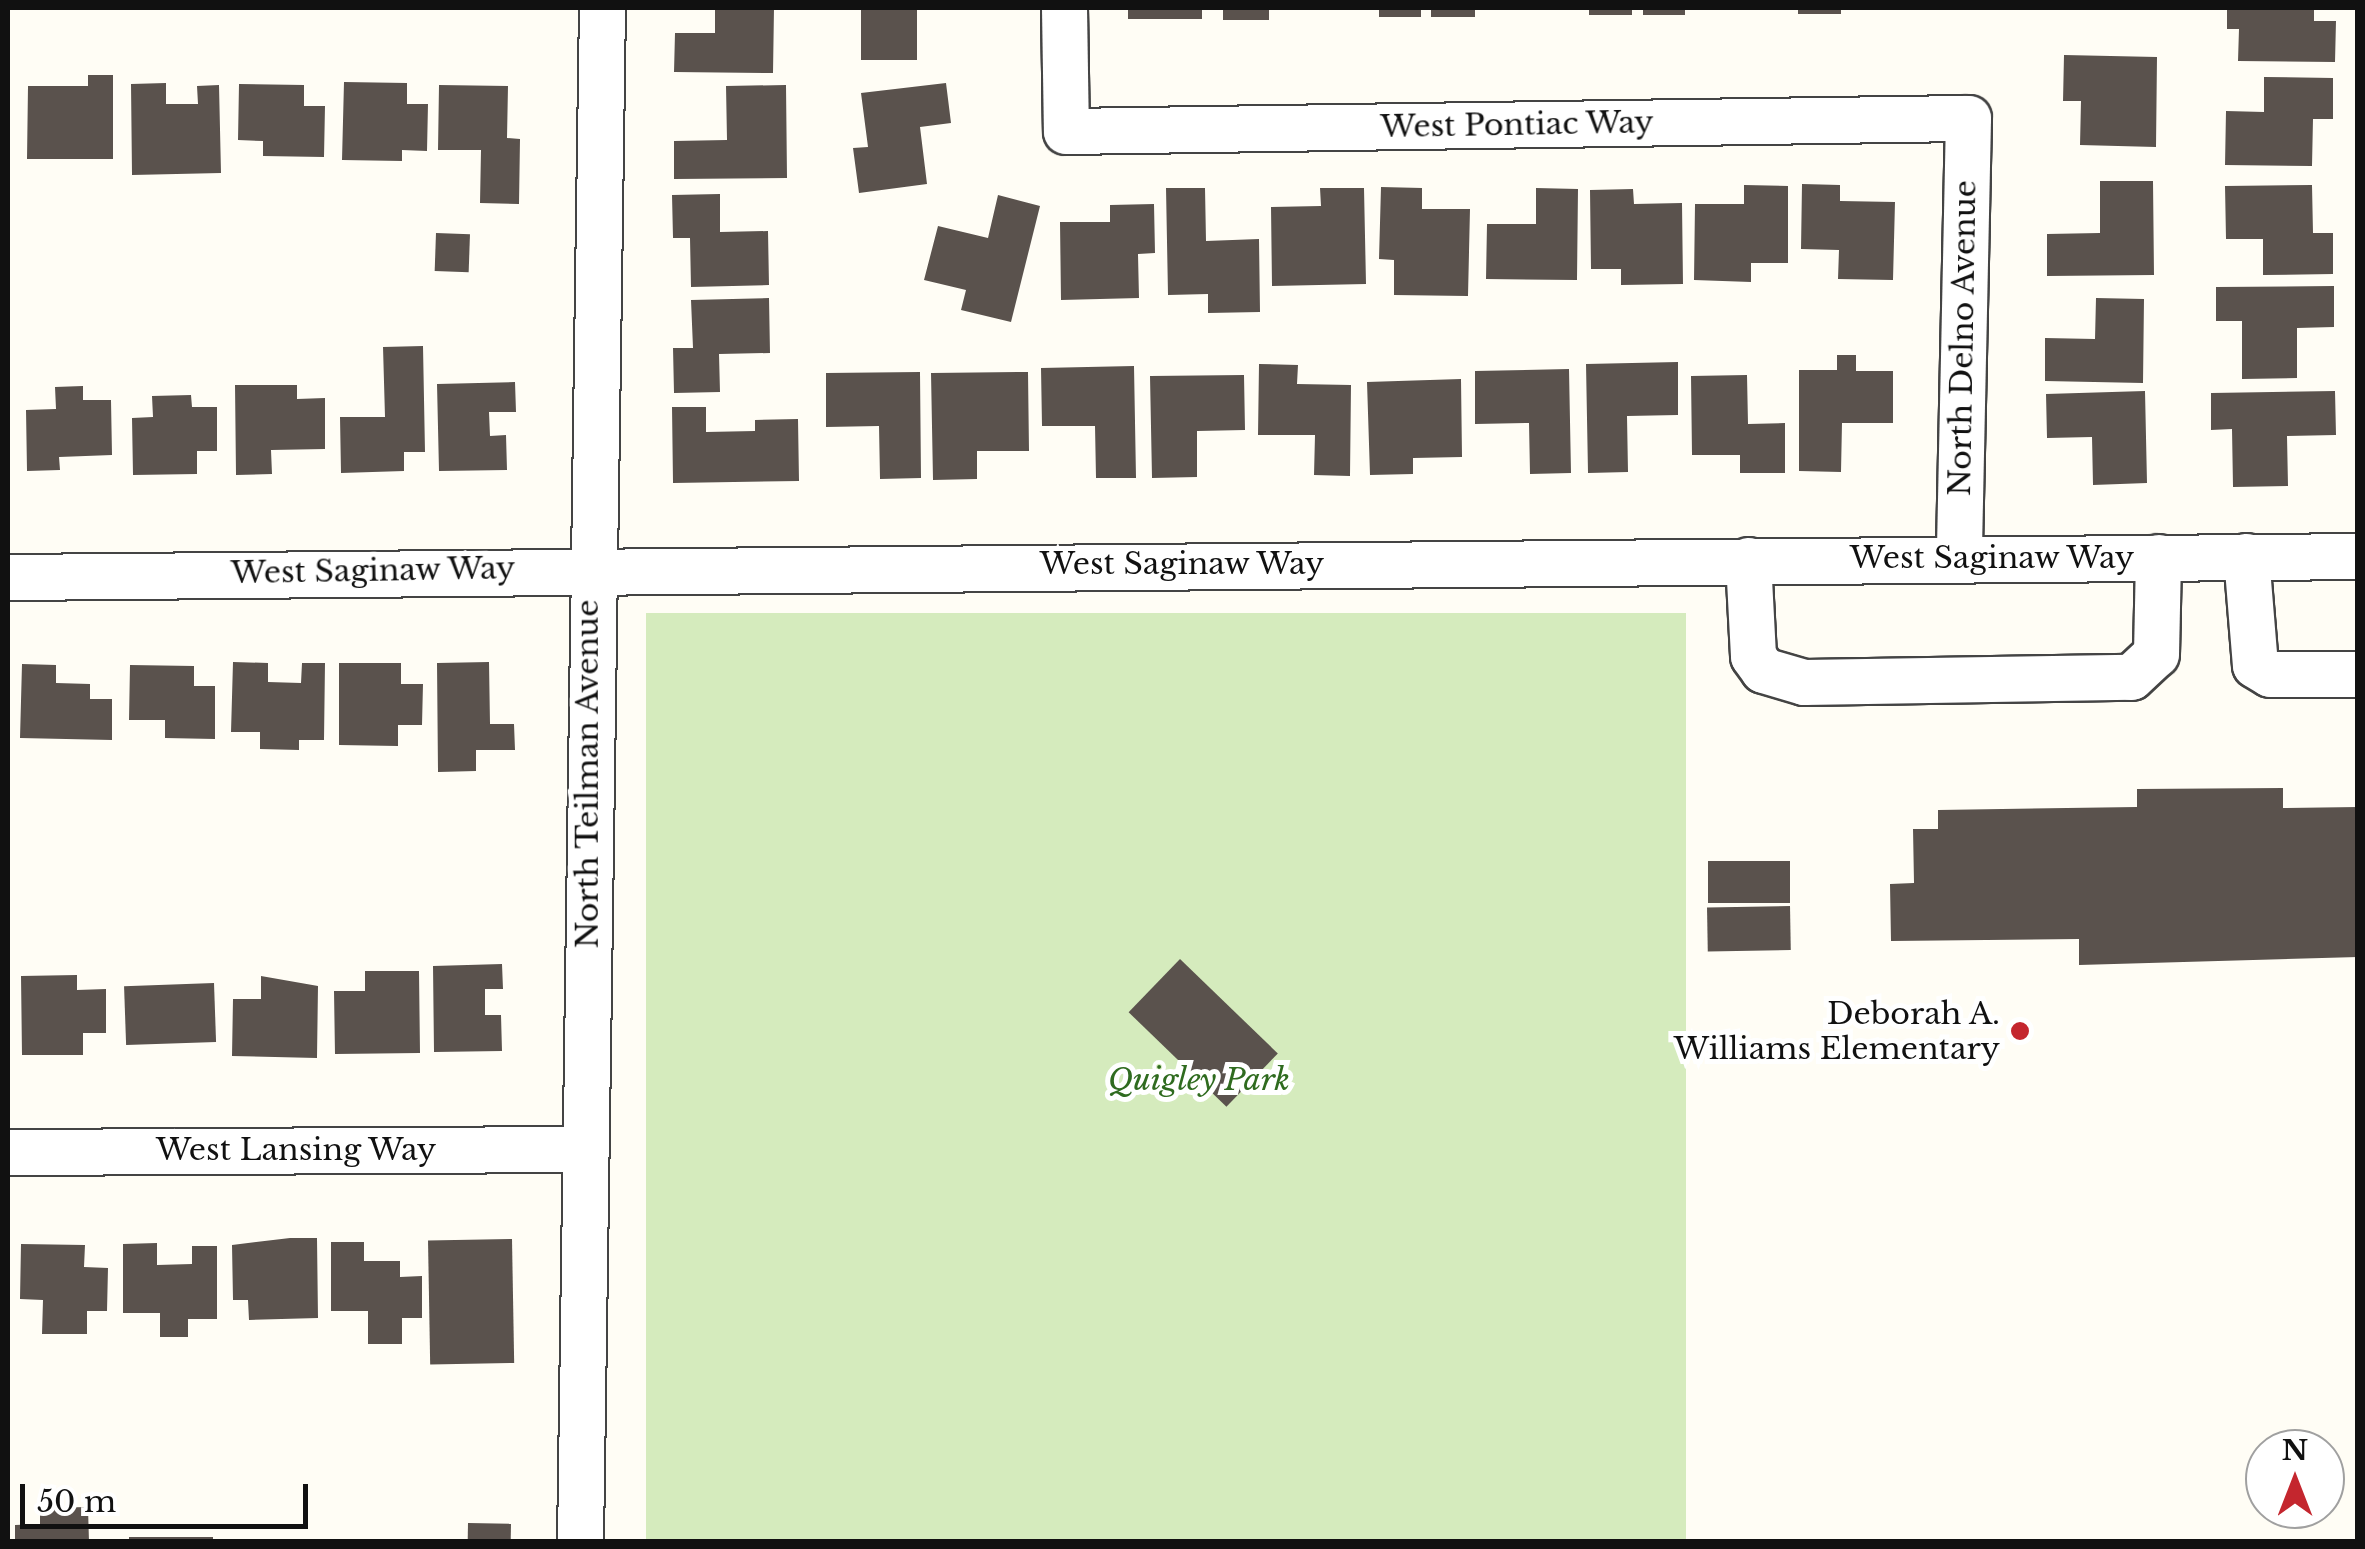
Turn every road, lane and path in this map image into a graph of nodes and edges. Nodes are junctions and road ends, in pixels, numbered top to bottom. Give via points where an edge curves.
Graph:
1 (602, 8) edge
2 (1064, 8) edge
3 (1968, 118) joint
4 (2246, 556) junction
5 (2358, 556) edge
6 (2158, 557) junction
7 (1959, 558) junction
8 (1748, 560) junction
9 (589, 568) junction
10 (8, 577) edge
11 (2358, 674) edge
12 (585, 1149) junction
13 (8, 1152) edge
14 (580, 1542) edge

1 - 9 street, North Teilman Avenue
2 - 3 street, West Pontiac Way via 1066,131
3 - 7 street, North Delno Avenue
4 - 5 street, West Saginaw Way
4 - 6 street, West Saginaw Way
4 - 11 street via 2255,665 2270,674
6 - 7 street, West Saginaw Way
6 - 8 street via 2156,654 2131,677 1804,682 1763,670 1753,656
7 - 8 street, West Saginaw Way
8 - 9 street, West Saginaw Way
9 - 10 street, West Saginaw Way
9 - 12 street, North Teilman Avenue
12 - 13 street, West Lansing Way
12 - 14 street, North Teilman Avenue

